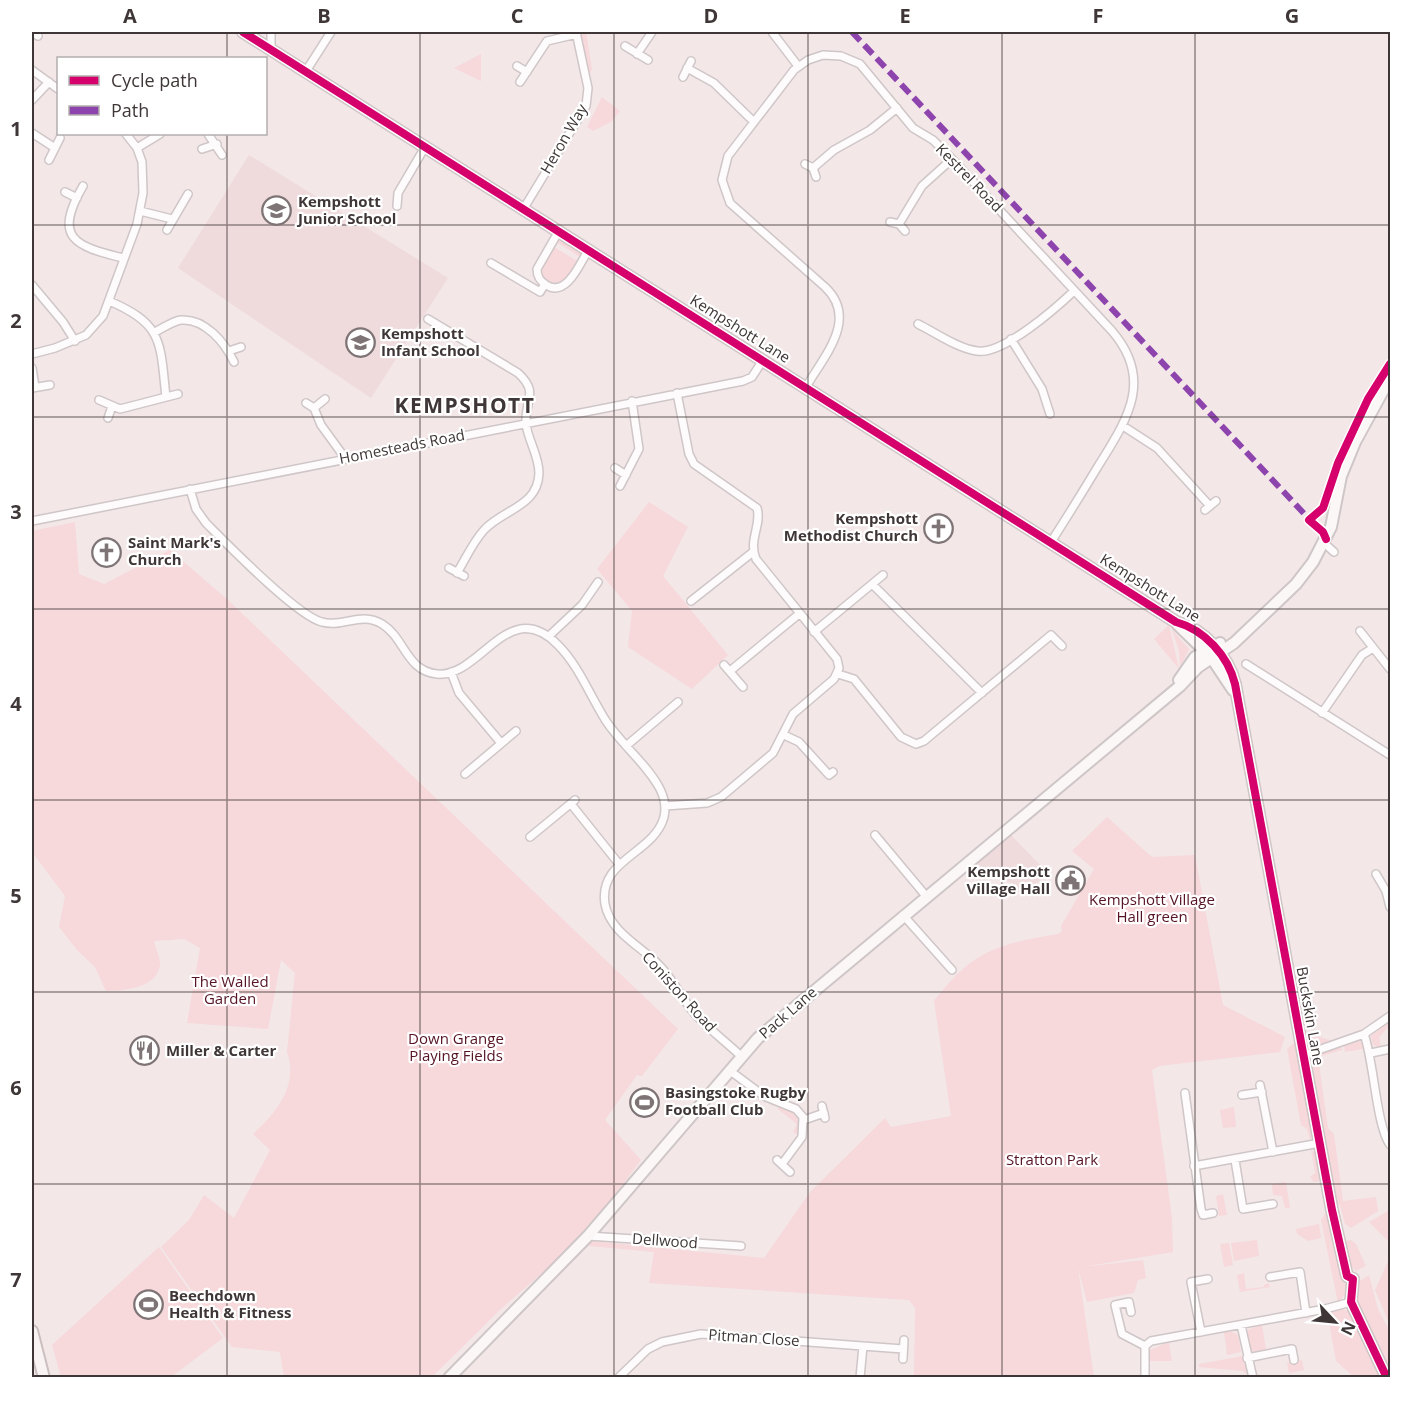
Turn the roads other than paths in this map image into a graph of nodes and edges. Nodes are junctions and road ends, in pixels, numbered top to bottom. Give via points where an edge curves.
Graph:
1 (243, 32) edge
2 (271, 32) edge
3 (331, 32) edge
4 (652, 32) edge
5 (772, 32) edge
6 (577, 33) edge
7 (625, 46) dead end
8 (271, 49) junction
9 (638, 54) junction
10 (648, 60) dead end
11 (517, 66) dead end
12 (798, 66) junction
13 (32, 70) edge
14 (306, 71) junction
15 (527, 72) junction
16 (683, 77) dead end
17 (49, 82) junction
18 (520, 82) dead end
19 (57, 88) edge
20 (32, 100) edge
21 (897, 108) junction
22 (754, 122) junction
23 (32, 133) edge
24 (127, 135) edge
25 (158, 135) edge
26 (208, 135) edge
27 (60, 138) dead end
28 (217, 144) junction
29 (425, 147) junction
30 (55, 148) junction
31 (136, 148) junction
32 (202, 149) dead end
33 (222, 155) dead end
34 (952, 159) junction
35 (49, 160) dead end
36 (805, 164) dead end
37 (813, 168) junction
38 (816, 177) dead end
39 (83, 186) dead end
40 (65, 192) dead end
41 (188, 194) dead end
42 (77, 198) junction
43 (397, 206) dead end
44 (524, 208) junction
45 (140, 212) junction
46 (172, 219) junction
47 (890, 222) dead end
48 (899, 224) junction
49 (167, 230) dead end
50 (904, 231) dead end
51 (556, 235) dead end
52 (589, 249) junction
53 (123, 258) junction
54 (491, 263) dead end
55 (545, 284) junction
56 (32, 285) edge
57 (1074, 291) junction
58 (110, 301) junction
59 (428, 319) dead end
60 (916, 324) dead end
61 (155, 332) junction
62 (1011, 339) junction
63 (75, 341) junction
64 (241, 347) dead end
65 (229, 351) junction
66 (32, 354) edge
67 (763, 360) junction
68 (234, 362) dead end
69 (32, 368) edge
70 (1390, 378) edge
71 (50, 385) dead end
72 (33, 387) edge
73 (806, 387) junction
74 (677, 393) junction
75 (178, 394) dead end
76 (166, 397) junction
77 (325, 399) dead end
78 (99, 400) dead end
79 (632, 401) junction
80 (306, 403) dead end
81 (1057, 404) dead end
82 (112, 406) junction
83 (314, 408) junction
84 (108, 418) dead end
85 (526, 423) junction
86 (1123, 426) junction
87 (345, 458) junction
88 (615, 468) dead end
89 (626, 475) junction
90 (620, 486) dead end
91 (190, 489) junction
92 (1210, 506) dead end
93 (32, 521) edge
94 (1051, 542) junction
95 (1323, 543) junction
96 (753, 552) junction
97 (1334, 552) dead end
98 (449, 568) dead end
99 (883, 575) dead end
100 (593, 585) dead end
101 (873, 585) junction
102 (691, 601) dead end
103 (799, 614) junction
104 (814, 632) junction
105 (1360, 632) dead end
106 (549, 636) junction
107 (1062, 646) dead end
108 (1373, 648) junction
109 (1212, 651) junction
110 (1246, 664) dead end
111 (1390, 669) edge
112 (451, 672) junction
113 (838, 674) junction
114 (743, 687) dead end
115 (982, 693) junction
116 (678, 702) dead end
117 (1322, 713) junction
118 (516, 731) dead end
119 (784, 735) junction
120 (501, 743) junction
121 (626, 746) junction
122 (1390, 755) edge
123 (833, 772) dead end
124 (465, 774) dead end
125 (664, 806) junction
126 (875, 835) dead end
127 (530, 837) dead end
128 (620, 864) junction
129 (1376, 874) dead end
130 (926, 896) junction
131 (1390, 907) edge
132 (903, 915) junction
133 (952, 970) dead end
134 (1390, 1016) edge
135 (1364, 1034) junction
136 (1390, 1049) edge
137 (1371, 1053) junction
138 (1304, 1055) junction
139 (741, 1056) junction
140 (729, 1070) junction
141 (1185, 1093) dead end
142 (1242, 1095) dead end
143 (824, 1112) dead end
144 (804, 1120) junction
145 (1320, 1143) junction
146 (1390, 1145) edge
147 (1273, 1152) junction
148 (1235, 1160) junction
149 (1194, 1166) junction
150 (790, 1172) dead end
151 (1273, 1204) dead end
152 (1213, 1213) dead end
153 (588, 1236) junction
154 (741, 1246) dead end
155 (1270, 1277) dead end
156 (1208, 1279) dead end
157 (1351, 1302) junction
158 (1131, 1312) dead end
159 (1306, 1313) junction
160 (1241, 1325) junction
161 (32, 1331) edge
162 (1202, 1332) junction
163 (904, 1340) dead end
164 (862, 1346) junction
165 (1145, 1346) junction
166 (903, 1349) junction
167 (1247, 1358) junction
168 (903, 1359) dead end
169 (1294, 1360) dead end
170 (44, 1377) edge
171 (449, 1377) edge
172 (618, 1377) edge
173 (860, 1377) edge
174 (1145, 1377) edge
175 (1253, 1377) edge
176 (1387, 1377) edge

1 - 8 street, Kempshott Lane
2 - 8 street
3 - 14 street
4 - 9 street
5 - 12 street
6 - 15 street via 547,41
6 - 44 street, Heron Way via 588,87 586,106
7 - 9 street
8 - 14 street, Kempshott Lane
9 - 10 street
11 - 15 street
12 - 21 street, Kestrel Road via 823,55 850,59 865,69
12 - 22 street
13 - 17 street
14 - 29 street, Kempshott Lane
15 - 18 street
16 - 22 street via 689,64
17 - 19 street
17 - 20 street
21 - 34 street, Kestrel Road via 916,130
21 - 37 street
22 - 73 street via 723,168 727,199 830,292 840,312 838,334
23 - 30 street
24 - 31 street
25 - 31 street
26 - 28 street
27 - 30 street
28 - 32 street
28 - 33 street
29 - 43 street via 398,193
29 - 44 street, Kempshott Lane
30 - 35 street
31 - 45 street via 145,180
34 - 48 street via 922,186
34 - 57 street, Kestrel Road
36 - 37 street
37 - 38 street
39 - 42 street
40 - 42 street
41 - 46 street
42 - 53 street via 69,217 75,241 93,251
44 - 52 street, Kempshott Lane
45 - 46 street
45 - 53 street
46 - 49 street
47 - 48 street
48 - 50 street
51 - 55 street via 537,266 537,276
52 - 55 street via 566,285 555,289
52 - 67 street, Kempshott Lane
53 - 58 street
54 - 55 street via 540,292
56 - 63 street
57 - 62 street via 1049,314
57 - 86 street, Kestrel Road via 1117,337 1130,360 1134,393
58 - 61 street via 144,320
58 - 63 street via 95,327
59 - 85 street via 527,382 531,399
60 - 62 street via 979,352 992,350
61 - 65 street via 181,320 190,321 208,329
61 - 76 street
62 - 81 street via 1032,369 1050,410
63 - 66 street
64 - 65 street
65 - 68 street
67 - 73 street, Kempshott Lane
67 - 74 street, Homesteads Road via 747,380
69 - 72 street
70 - 95 street, Pack Lane via 1341,476 1332,523
71 - 72 street
73 - 94 street, Kempshott Lane
74 - 79 street, Homesteads Road
74 - 96 street via 692,461 758,510
75 - 76 street
76 - 82 street via 120,409
77 - 83 street
78 - 82 street
79 - 85 street, Homesteads Road
79 - 89 street via 640,443
80 - 83 street
82 - 84 street
83 - 87 street via 321,426
85 - 87 street, Homesteads Road
85 - 98 street via 538,465 536,488 525,503 484,530 461,574
86 - 92 street via 1157,448
86 - 94 street, Kestrel Road
87 - 91 street, Homesteads Road
88 - 89 street
89 - 90 street
91 - 93 street, Homesteads Road
91 - 112 street via 195,509 206,523 307,615 326,623 362,618 377,622 389,629 416,666 433,673
94 - 109 street, Kempshott Lane via 1187,626
95 - 97 street
95 - 109 street, Pack Lane via 1296,584 1248,628
96 - 102 street
96 - 103 street
99 - 101 street
100 - 106 street via 582,605
101 - 104 street
101 - 115 street
103 - 104 street
103 - 114 street via 727,668
104 - 113 street via 837,659
105 - 108 street
106 - 112 street via 534,631 510,632
106 - 121 street via 567,656
107 - 115 street via 1051,635
108 - 111 street
108 - 117 street via 1362,655
109 - 130 street, Pack Lane via 1170,692
109 - 138 street, Buckskin Lane via 1232,672
110 - 117 street
112 - 120 street via 459,693
113 - 115 street via 854,679 902,737 913,744 924,741
113 - 119 street via 793,714
116 - 121 street
117 - 122 street
118 - 120 street
119 - 123 street via 800,741 829,775
119 - 125 street via 773,753 716,800
120 - 124 street via 469,766
121 - 125 street via 659,788
125 - 128 street, Coniston Road via 656,833
126 - 130 street
127 - 128 street via 573,802
128 - 139 street, Coniston Road via 605,887 609,917 662,969 694,1012
129 - 131 street
130 - 132 street, Pack Lane
132 - 133 street
132 - 139 street, Pack Lane
134 - 135 street
135 - 137 street
135 - 138 street
136 - 137 street
137 - 146 street via 1383,1129
138 - 145 street, Buckskin Lane
139 - 140 street, Pack Lane
140 - 144 street via 764,1096 796,1109
140 - 153 street, Pack Lane
141 - 149 street
142 - 147 street via 1261,1088
143 - 144 street
144 - 150 street via 799,1143 779,1162
145 - 147 street
145 - 157 street, Buckskin Lane via 1343,1262 1347,1276 1353,1279
147 - 148 street
148 - 149 street
148 - 151 street via 1243,1209
149 - 152 street via 1203,1215
153 - 154 street, Dellwood
153 - 171 street, Pack Lane
155 - 159 street via 1299,1272
156 - 162 street via 1191,1282
157 - 159 street
157 - 176 street, Buckskin Lane
158 - 165 street via 1129,1302 1115,1305 1122,1334
159 - 160 street
160 - 162 street
160 - 167 street
161 - 170 main road
162 - 165 street via 1151,1341
163 - 166 street
164 - 166 street, Pitman Close
164 - 172 street, Pitman Close via 701,1334 682,1336 648,1349
164 - 173 street
165 - 174 street
166 - 168 street
167 - 169 street via 1292,1349
167 - 175 street

